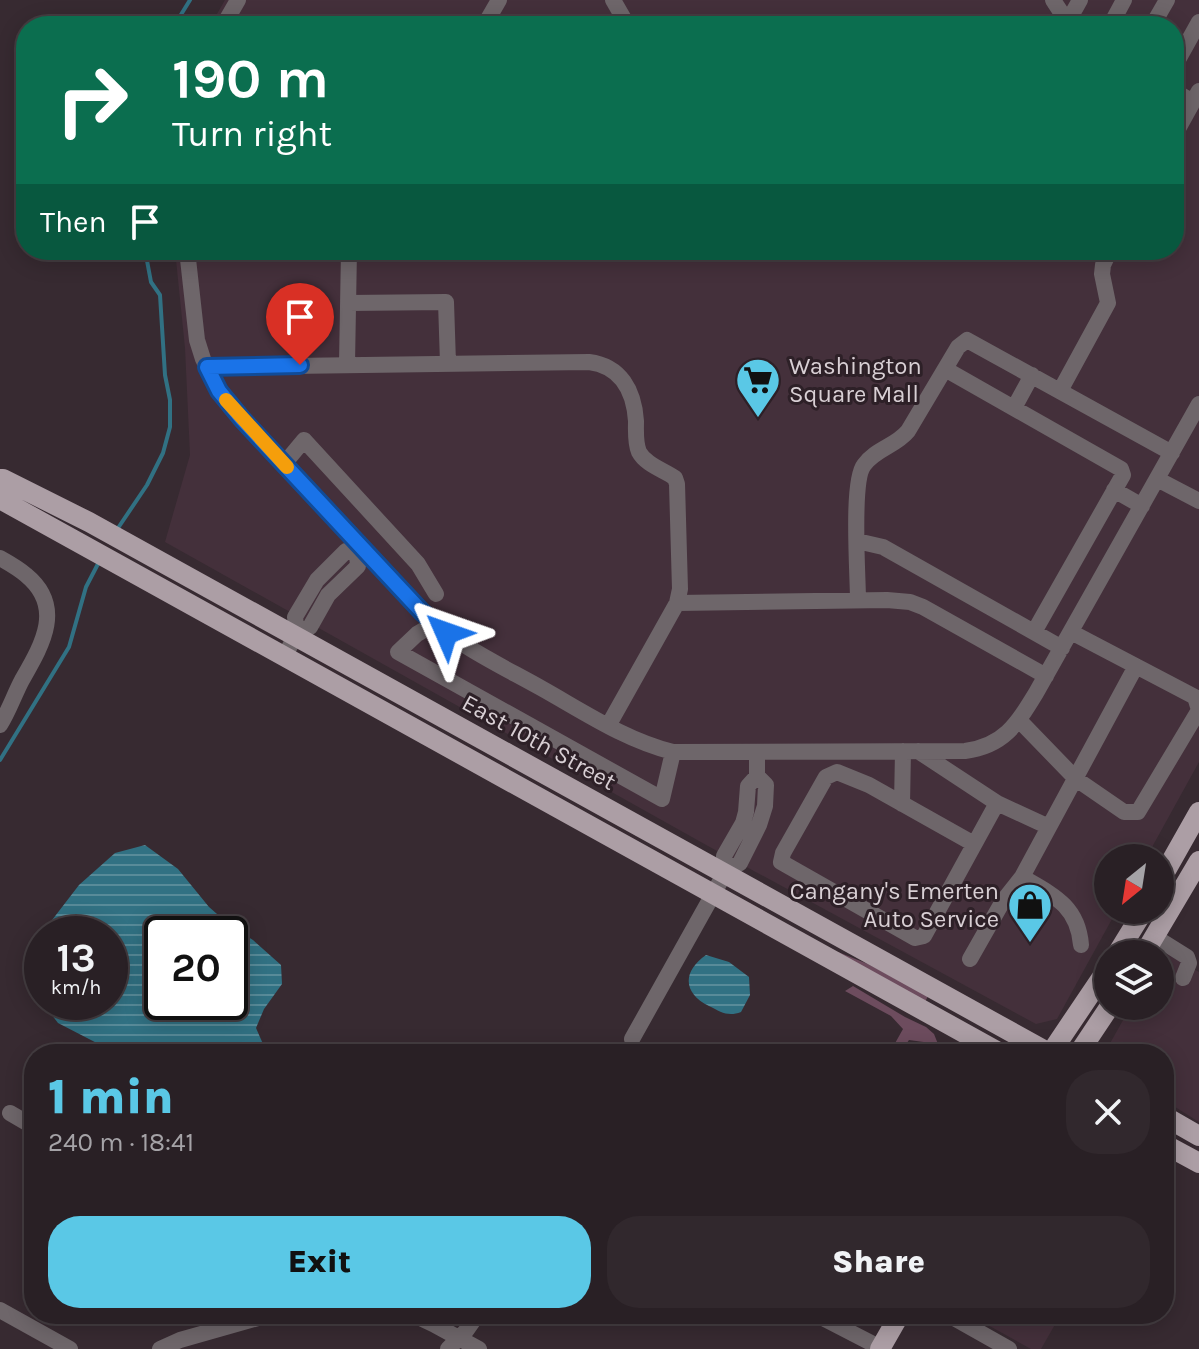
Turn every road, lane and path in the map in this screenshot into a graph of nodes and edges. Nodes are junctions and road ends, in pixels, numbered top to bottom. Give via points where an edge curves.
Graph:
1 (1199, 22) edge
2 (1184, 49) edge
3 (1196, 97) edge
4 (1184, 118) edge
5 (188, 260) edge
6 (349, 260) edge
7 (1105, 260) edge
8 (348, 303) junction
9 (448, 363) junction
10 (347, 364) junction
11 (207, 367) junction
12 (945, 369) junction
13 (1032, 375) junction
14 (1060, 391) junction
15 (1199, 404) edge
16 (1014, 408) junction
17 (1172, 453) junction
18 (284, 464) junction
19 (0, 479) edge
20 (1157, 479) junction
21 (1114, 490) junction
22 (0, 499) edge
23 (1199, 501) edge
24 (1142, 506) junction
25 (857, 541) junction
26 (360, 551) junction
27 (0, 558) edge
28 (436, 594) dead end
29 (858, 600) junction
30 (677, 603) junction
31 (434, 624) junction
32 (1034, 632) junction
33 (1071, 632) junction
34 (296, 634) junction
35 (1062, 648) junction
36 (285, 656) junction
37 (1136, 666) junction
38 (1046, 676) junction
39 (1199, 710) edge
40 (1019, 720) junction
41 (0, 725) edge
42 (608, 726) junction
43 (911, 751) junction
44 (673, 752) junction
45 (757, 752) junction
46 (838, 752) junction
47 (837, 772) junction
48 (1076, 779) junction
49 (997, 803) junction
50 (902, 804) junction
51 (1199, 812) edge
52 (1049, 827) junction
53 (974, 844) junction
54 (1174, 856) edge
55 (1199, 861) edge
56 (725, 872) junction
57 (1022, 877) junction
58 (713, 894) junction
59 (1152, 940) edge
60 (1081, 945) dead end
61 (1174, 953) edge
62 (970, 959) dead end
63 (1183, 978) dead end
64 (1094, 989) edge
65 (1101, 1020) edge
66 (632, 1039) dead end
67 (984, 1044) edge
68 (1032, 1044) edge
69 (1057, 1044) edge
70 (1085, 1044) edge
71 (10, 1113) dead end
72 (24, 1121) edge
73 (1174, 1122) edge
74 (1199, 1136) edge
75 (1174, 1153) edge
76 (1199, 1163) edge
77 (0, 1310) edge
78 (24, 1323) edge
79 (25, 1324) edge
80 (222, 1324) edge
81 (426, 1324) edge
82 (471, 1324) edge
83 (834, 1324) edge
84 (894, 1324) edge
85 (965, 1324) edge
86 (454, 1343) edge
87 (70, 1349) edge
88 (160, 1349) edge
89 (479, 1349) edge
90 (880, 1349) edge
91 (1009, 1349) edge

1 - 2 street
3 - 4 street
5 - 11 street via 197,340
6 - 8 street
7 - 14 street via 1102,274 1108,303
8 - 9 street via 446,302
8 - 10 street
9 - 10 street
9 - 30 street via 589,362 619,375 633,400 638,450 677,484
10 - 11 street
11 - 18 street via 219,391
12 - 13 street via 967,340
12 - 16 street
12 - 25 street via 901,440 871,456 860,471
13 - 14 street
13 - 16 street
14 - 17 street
15 - 17 street
16 - 21 street via 1121,469
17 - 20 street
18 - 26 street
18 - 28 street via 304,440 418,564
19 - 34 main road, East 10th Street
20 - 23 street
20 - 24 street
21 - 24 street
21 - 32 street
22 - 36 main road, East 10th Street
24 - 33 street via 1119,555
25 - 29 street
25 - 32 street via 883,547
26 - 31 street
26 - 34 street via 346,551 317,580 295,617
27 - 41 street via 33,580 47,605 43,638
29 - 30 street
29 - 38 street via 899,600 923,607
30 - 42 street
31 - 42 street
31 - 44 street via 398,652 662,799
32 - 35 street
33 - 35 street
33 - 37 street
34 - 36 street
34 - 56 main road, East 10th Street
35 - 38 street
36 - 58 main road, East 10th Street
37 - 39 street via 1195,697
37 - 48 street
38 - 40 street
39 - 48 street via 1138,812 1124,812
40 - 43 street via 982,749
40 - 48 street
42 - 44 street
43 - 46 street
43 - 49 street
43 - 50 street
44 - 45 street
45 - 46 street
45 - 56 street via 757,776 748,786 743,823 724,856
46 - 47 street
47 - 50 street
47 - 53 street via 826,777 781,862 915,938 924,936
48 - 52 street
49 - 52 street
49 - 53 street
50 - 53 street
51 - 54 main road
52 - 57 street
55 - 59 main road
56 - 58 street
56 - 68 main road, East 10th Street
57 - 60 street via 1071,912
57 - 62 street
58 - 66 street
58 - 67 main road, East 10th Street
61 - 63 street via 1187,957
64 - 69 main road
65 - 70 main road
71 - 72 street
73 - 74 main road
75 - 76 main road
77 - 78 street
79 - 87 street
80 - 88 street
81 - 86 street
82 - 86 street
83 - 90 street
84 - 90 main road
85 - 91 street
86 - 89 street

